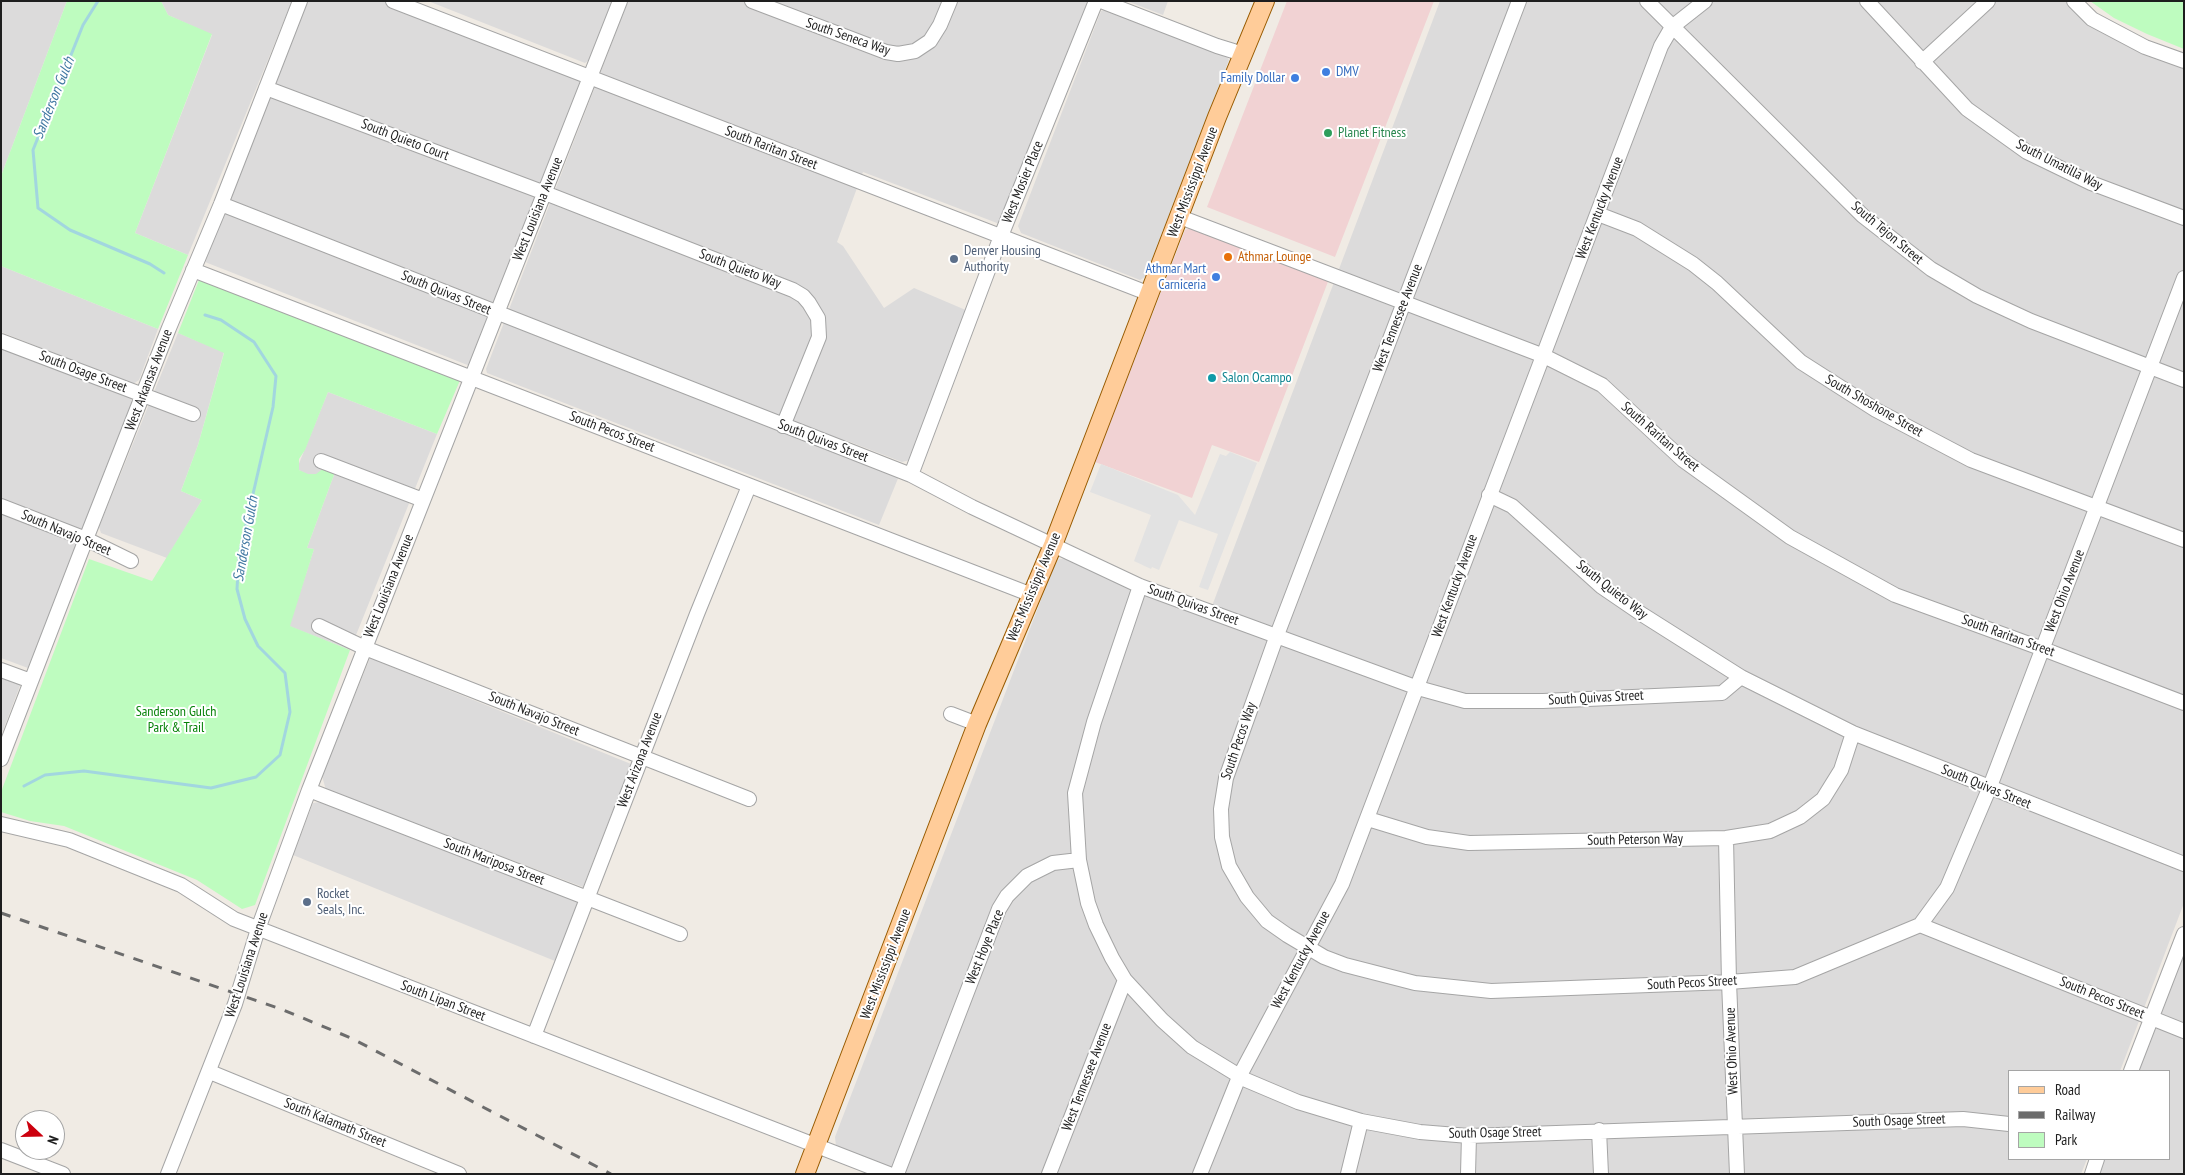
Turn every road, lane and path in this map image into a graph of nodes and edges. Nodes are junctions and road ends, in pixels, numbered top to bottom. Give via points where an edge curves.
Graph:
1 (300, 1) edge
2 (393, 1) edge
3 (620, 1) edge
4 (752, 1) edge
5 (950, 1) edge
6 (1096, 1) edge
7 (1101, 1) edge
8 (1265, 1) edge
9 (1519, 1) edge
10 (1647, 1) edge
11 (1705, 1) edge
12 (1867, 1) edge
13 (1988, 1) edge
14 (2074, 1) edge
15 (1672, 27) junction
16 (1243, 54) junction
17 (2184, 61) edge
18 (1922, 62) junction
19 (590, 78) junction
20 (266, 88) junction
21 (545, 193) junction
22 (221, 204) junction
23 (1598, 214) junction
24 (1180, 217) junction
25 (2184, 218) edge
26 (1001, 236) junction
27 (193, 270) junction
28 (2184, 278) edge
29 (1150, 294) junction
30 (1404, 302) junction
31 (497, 314) junction
32 (1, 341) edge
33 (1544, 356) junction
34 (2150, 367) junction
35 (472, 378) junction
36 (2184, 380) edge
37 (143, 395) junction
38 (193, 414) dead end
39 (783, 426) junction
40 (321, 461) dead end
41 (910, 475) junction
42 (749, 486) junction
43 (1489, 495) junction
44 (423, 500) junction
45 (1, 506) edge
46 (2097, 507) junction
47 (86, 539) junction
48 (2184, 540) edge
49 (1052, 545) junction
50 (131, 561) dead end
51 (1140, 586) junction
52 (1032, 595) junction
53 (320, 626) dead end
54 (1277, 635) junction
55 (365, 648) junction
56 (2043, 649) junction
57 (1, 670) edge
58 (1742, 677) junction
59 (31, 682) junction
60 (1418, 688) junction
61 (2184, 702) edge
62 (951, 714) dead end
63 (977, 724) junction
64 (1852, 733) junction
65 (641, 757) junction
66 (1, 759) edge
67 (1989, 789) junction
68 (308, 790) junction
69 (750, 799) dead end
70 (1368, 819) junction
71 (1, 824) edge
72 (1726, 838) junction
73 (1225, 852) joint
74 (1079, 860) junction
75 (2184, 864) edge
76 (587, 897) junction
77 (1920, 925) junction
78 (258, 929) junction
79 (680, 934) dead end
80 (2184, 934) edge
81 (1307, 948) junction
82 (1125, 980) junction
83 (1729, 982) junction
84 (2152, 1018) junction
85 (2184, 1031) edge
86 (534, 1036) junction
87 (2132, 1070) edge
88 (210, 1072) junction
89 (1239, 1077) junction
90 (1361, 1121) junction
91 (2008, 1124) edge
92 (1735, 1127) junction
93 (1599, 1130) junction
94 (1469, 1136) junction
95 (816, 1146) junction
96 (1, 1150) edge
97 (2098, 1160) edge
98 (63, 1174) edge
99 (168, 1174) edge
100 (460, 1174) edge
101 (805, 1174) edge
102 (889, 1174) edge
103 (897, 1174) edge
104 (1049, 1174) edge
105 (1200, 1174) edge
106 (1348, 1174) edge
107 (1468, 1174) edge
108 (1601, 1174) edge
109 (1737, 1174) edge
110 (2092, 1174) edge

1 - 20 street, West Arkansas Avenue
2 - 19 street, South Raritan Street
3 - 19 street, West Louisiana Avenue
4 - 5 street, South Seneca Way via 898,54 915,51 930,41
6 - 26 street, West Mosier Place
7 - 16 street
8 - 16 main road, West Mississippi Avenue
9 - 30 street, West Tennessee Avenue
10 - 15 street, South Tejon Street
11 - 15 street, West Kentucky Avenue
12 - 18 street, South Umatilla Way
13 - 18 street
14 - 17 street via 2092,20 2145,47
15 - 23 street, West Kentucky Avenue via 1660,46
15 - 34 street, South Tejon Street via 1863,216 1914,257 1990,303
16 - 24 main road, West Mississippi Avenue
18 - 25 street, South Umatilla Way via 1966,110 2028,152 2091,183
19 - 21 street, West Louisiana Avenue
19 - 26 street, South Raritan Street
20 - 21 street, South Quieto Court
20 - 22 street, West Arkansas Avenue
21 - 31 street, West Louisiana Avenue
21 - 39 street, South Quieto Way via 803,296 818,318 819,337
22 - 27 street, West Arkansas Avenue
22 - 31 street, South Quivas Street
23 - 33 street, West Kentucky Avenue
23 - 46 street, South Shoshone Street via 1637,229 1693,264 1801,362 1876,410 1971,460
24 - 29 main road, West Mississippi Avenue
24 - 30 street, South Raritan Street
26 - 29 street, South Raritan Street
26 - 41 street, West Mosier Place
27 - 35 street, South Pecos Street
27 - 37 street, West Arkansas Avenue
28 - 34 street, West Ohio Avenue
29 - 49 main road, West Mississippi Avenue
30 - 33 street, South Raritan Street
30 - 54 street, West Tennessee Avenue
31 - 35 street, West Louisiana Avenue
31 - 39 street, South Quivas Street
32 - 37 street, South Osage Street
33 - 43 street, West Kentucky Avenue
33 - 56 street, South Raritan Street via 1602,385 1683,460 1790,537 1895,595
34 - 36 street, South Tejon Street
34 - 46 street, West Ohio Avenue
35 - 42 street, South Pecos Street
35 - 44 street, West Louisiana Avenue
37 - 38 street, South Osage Street
37 - 47 street, West Arkansas Avenue
39 - 41 street, South Quivas Street
40 - 44 street
41 - 49 street, South Quivas Street
42 - 52 street, South Pecos Street
42 - 65 street, West Arizona Avenue
43 - 58 street, South Quieto Way via 1512,506 1602,586
43 - 60 street, West Kentucky Avenue
44 - 55 street, West Louisiana Avenue
45 - 47 street, South Navajo Street
46 - 48 street, South Shoshone Street
46 - 56 street, West Ohio Avenue
47 - 50 street, South Navajo Street
47 - 59 street, West Arkansas Avenue
49 - 51 street, South Quivas Street
49 - 52 main road, West Mississippi Avenue
51 - 54 street, South Quivas Street
51 - 74 street via 1094,722 1075,793
52 - 63 main road, West Mississippi Avenue
53 - 55 street, South Navajo Street
54 - 60 street, South Quivas Street
54 - 73 street, South Pecos Way via 1226,778 1220,809
55 - 65 street, South Navajo Street
55 - 68 street, West Louisiana Avenue
56 - 61 street, South Raritan Street
56 - 67 street, West Ohio Avenue
57 - 59 street
58 - 60 street, South Quivas Street via 1722,693 1544,701 1465,702
58 - 64 street, South Quivas Street
59 - 66 street, West Arkansas Avenue
60 - 70 street, West Kentucky Avenue
62 - 63 street
63 - 95 main road, West Mississippi Avenue
64 - 67 street, South Quivas Street
64 - 72 street, South Peterson Way via 1834,781 1813,808 1770,831
65 - 69 street, South Navajo Street
65 - 76 street, West Arizona Avenue
67 - 75 street, South Quivas Street
67 - 77 street, West Ohio Avenue via 1947,888
68 - 76 street, South Mariposa Street
68 - 78 street, West Louisiana Avenue
70 - 72 street, South Peterson Way via 1427,837 1469,843
70 - 81 street, West Kentucky Avenue via 1342,884
71 - 78 street, South Lipan Street via 69,840 181,885 234,919
72 - 83 street, West Ohio Avenue
73 - 81 street, South Pecos Street via 1235,878 1257,910 1267,921
74 - 82 street, South Osage Street via 1096,925
74 - 103 street, West Hoye Place via 1053,863 1034,872 1017,885 999,909
76 - 79 street, South Mariposa Street
76 - 86 street, West Arizona Avenue
77 - 83 street, South Pecos Street via 1795,977
77 - 84 street, South Pecos Street
78 - 86 street, South Lipan Street
78 - 88 street, West Louisiana Avenue
80 - 84 street
81 - 83 street, South Pecos Street via 1345,965 1390,978 1491,991
81 - 89 street, West Kentucky Avenue
82 - 89 street, South Osage Street via 1178,1036
82 - 104 street, West Tennessee Avenue
83 - 92 street, West Ohio Avenue
84 - 85 street, South Pecos Street
84 - 87 street
86 - 95 street, South Lipan Street
88 - 99 street, West Louisiana Avenue
88 - 100 street, South Kalamath Street
89 - 90 street, South Osage Street via 1267,1091
89 - 105 street, West Kentucky Avenue
90 - 94 street, South Osage Street via 1420,1132
90 - 106 street
91 - 92 street, South Osage Street via 1963,1119
92 - 93 street, South Osage Street
92 - 109 street, West Ohio Avenue
93 - 94 street, South Osage Street
93 - 108 street
94 - 107 street
95 - 101 main road, West Mississippi Avenue
95 - 102 street, South Lipan Street
96 - 98 street
97 - 110 street

